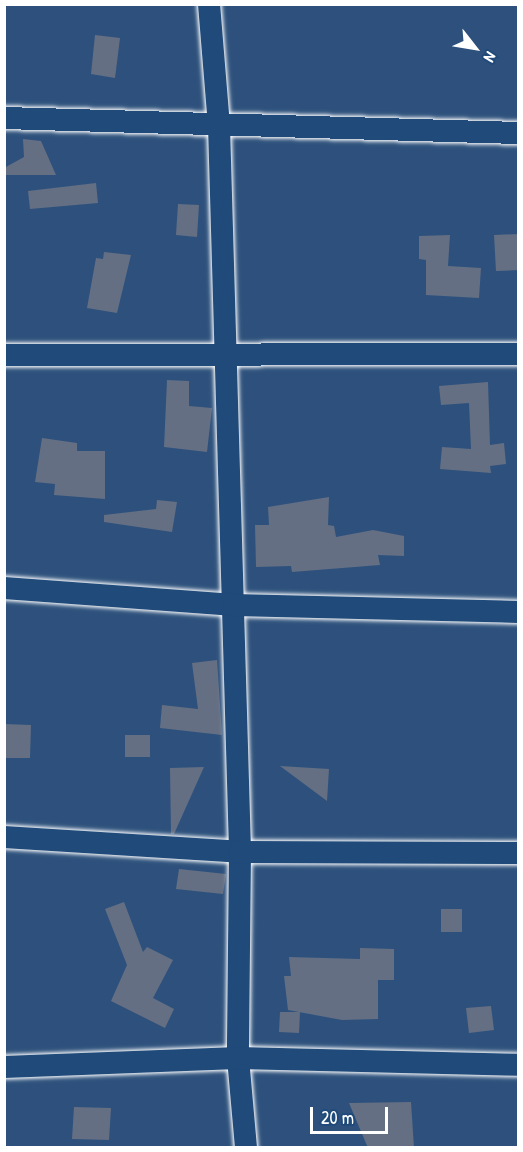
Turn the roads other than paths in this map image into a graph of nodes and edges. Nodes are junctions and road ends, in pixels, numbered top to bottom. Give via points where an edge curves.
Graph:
1 (209, 4) edge
2 (4, 118) edge
3 (219, 126) junction
4 (519, 133) edge
5 (519, 354) edge
6 (4, 355) edge
7 (226, 355) junction
8 (4, 588) edge
9 (234, 605) junction
10 (519, 612) edge
11 (4, 837) edge
12 (240, 852) junction
13 (519, 854) edge
14 (238, 1058) junction
15 (519, 1065) edge
16 (4, 1067) edge
17 (246, 1148) edge

1 - 3 street
2 - 3 street
3 - 4 street
3 - 7 street
5 - 7 street
6 - 7 street
7 - 9 street
8 - 9 street
9 - 10 street
9 - 12 street
11 - 12 street
12 - 13 street
12 - 14 street
14 - 15 street
14 - 16 street
14 - 17 street

